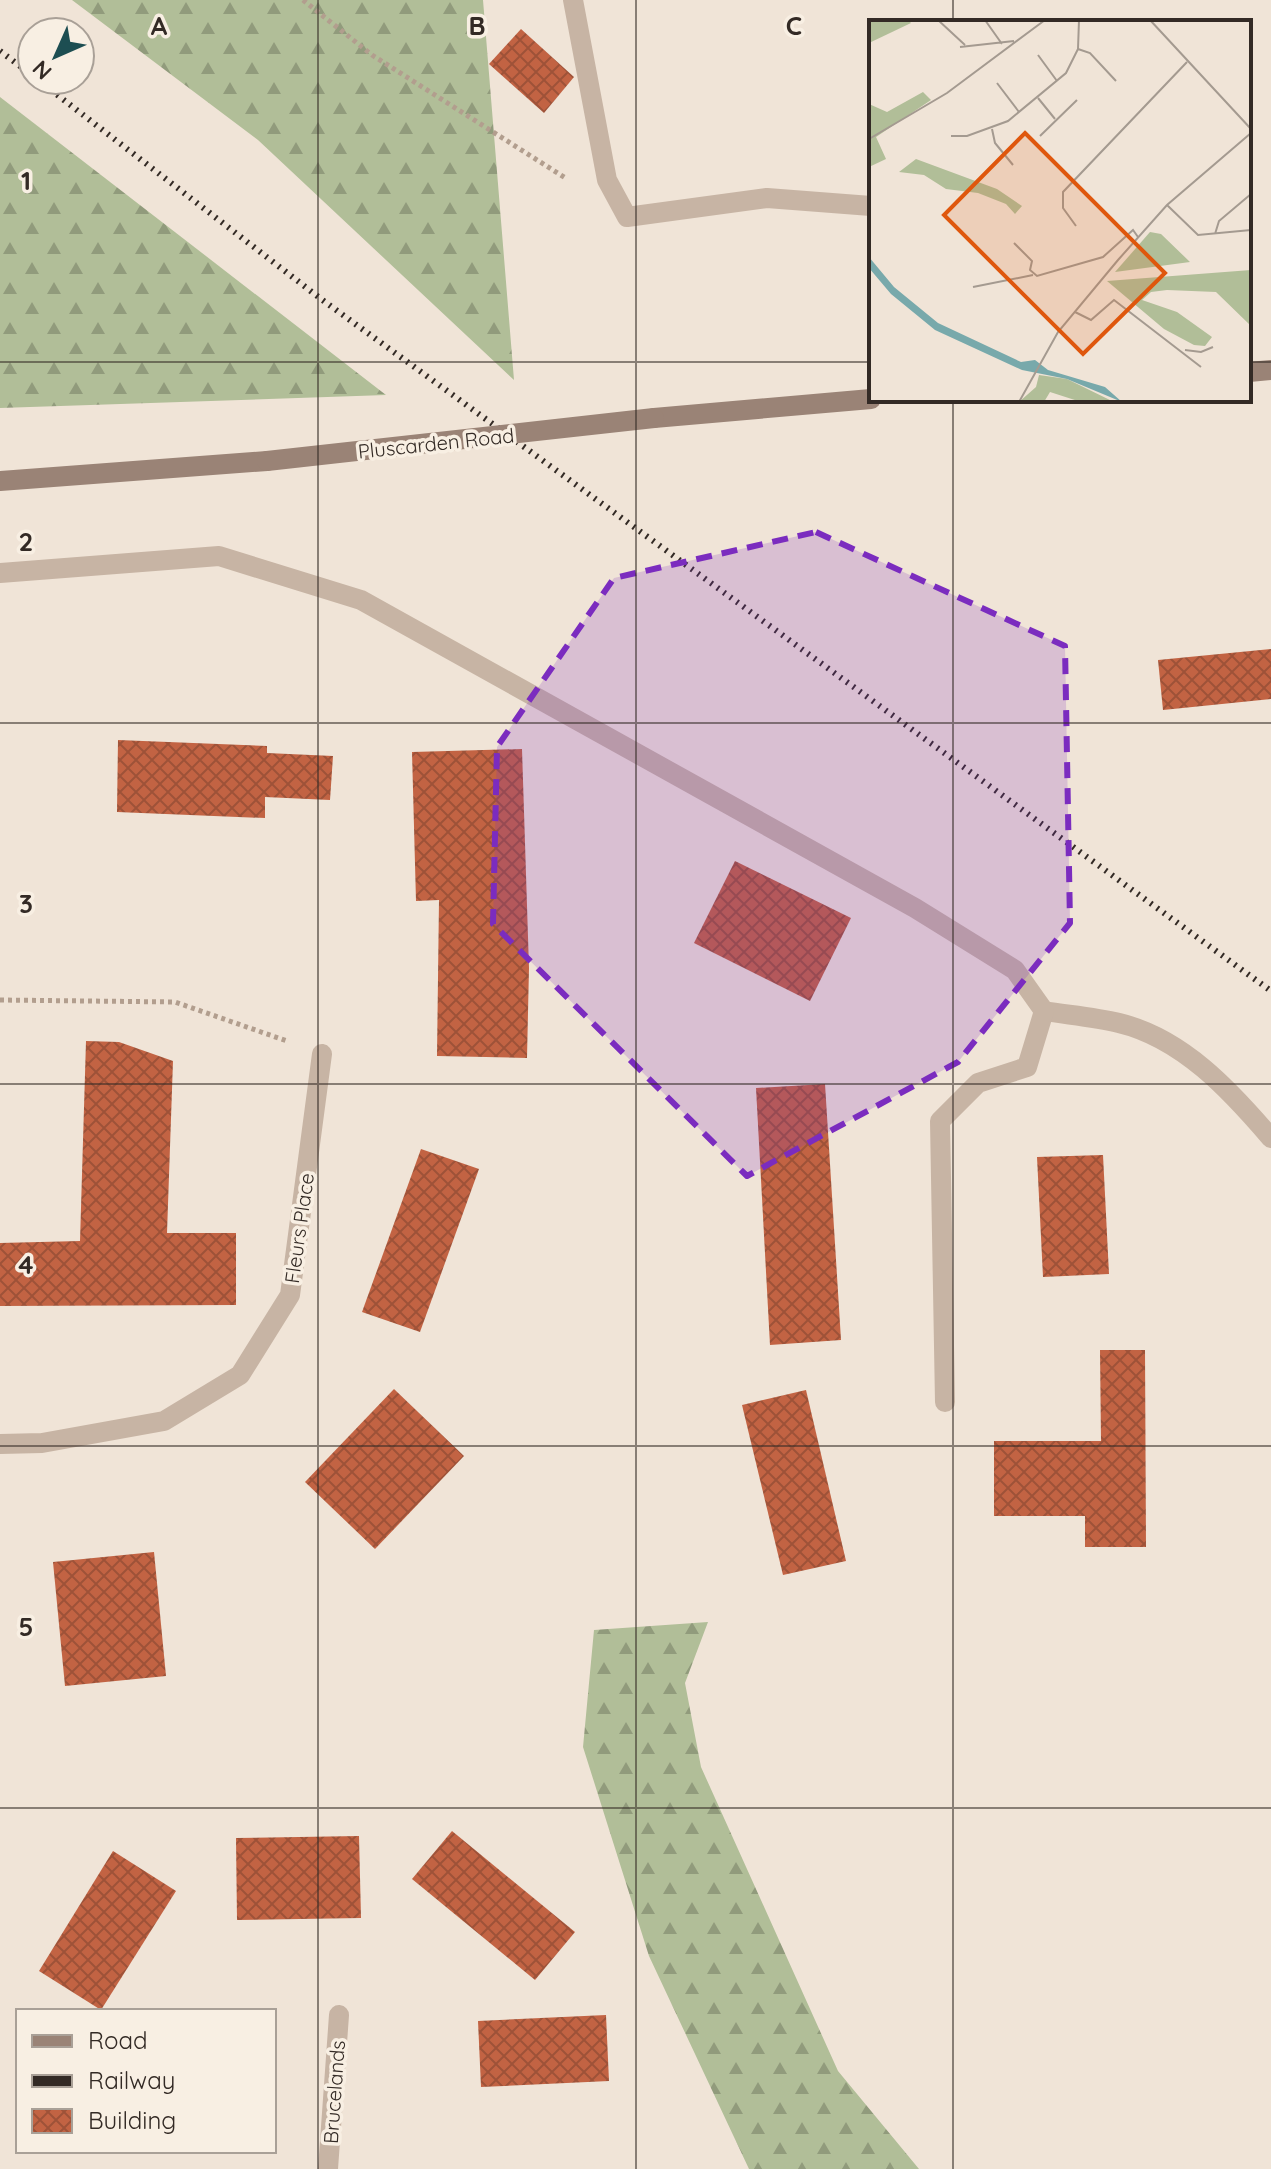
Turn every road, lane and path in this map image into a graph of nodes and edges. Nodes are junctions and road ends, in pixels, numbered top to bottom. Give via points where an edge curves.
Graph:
1 (303, 0) edge
2 (573, 0) edge
3 (869, 206) edge
4 (627, 217) junction
5 (1271, 370) edge
6 (1251, 372) edge
7 (869, 399) edge
8 (0, 481) edge
9 (0, 573) edge
10 (0, 1000) edge
11 (1044, 1011) junction
12 (322, 1054) joint
13 (1271, 1138) edge
14 (945, 1402) dead end
15 (0, 1444) edge
16 (339, 2015) dead end
17 (328, 2169) edge

1 - 4 path via 372,55
2 - 4 street via 607,180
3 - 4 street via 767,198
5 - 6 main road
7 - 8 main road, Pluscarden Road, bridge via 267,461
9 - 11 street via 219,556 361,600 915,908 1015,970
10 - 12 path via 175,1002
11 - 13 street via 1121,1023 1179,1050 1220,1081
11 - 14 street via 1027,1067 978,1083 940,1121
12 - 15 street, Fleurs Place via 290,1295 240,1375 164,1421 42,1443
16 - 17 street, Brucelands

